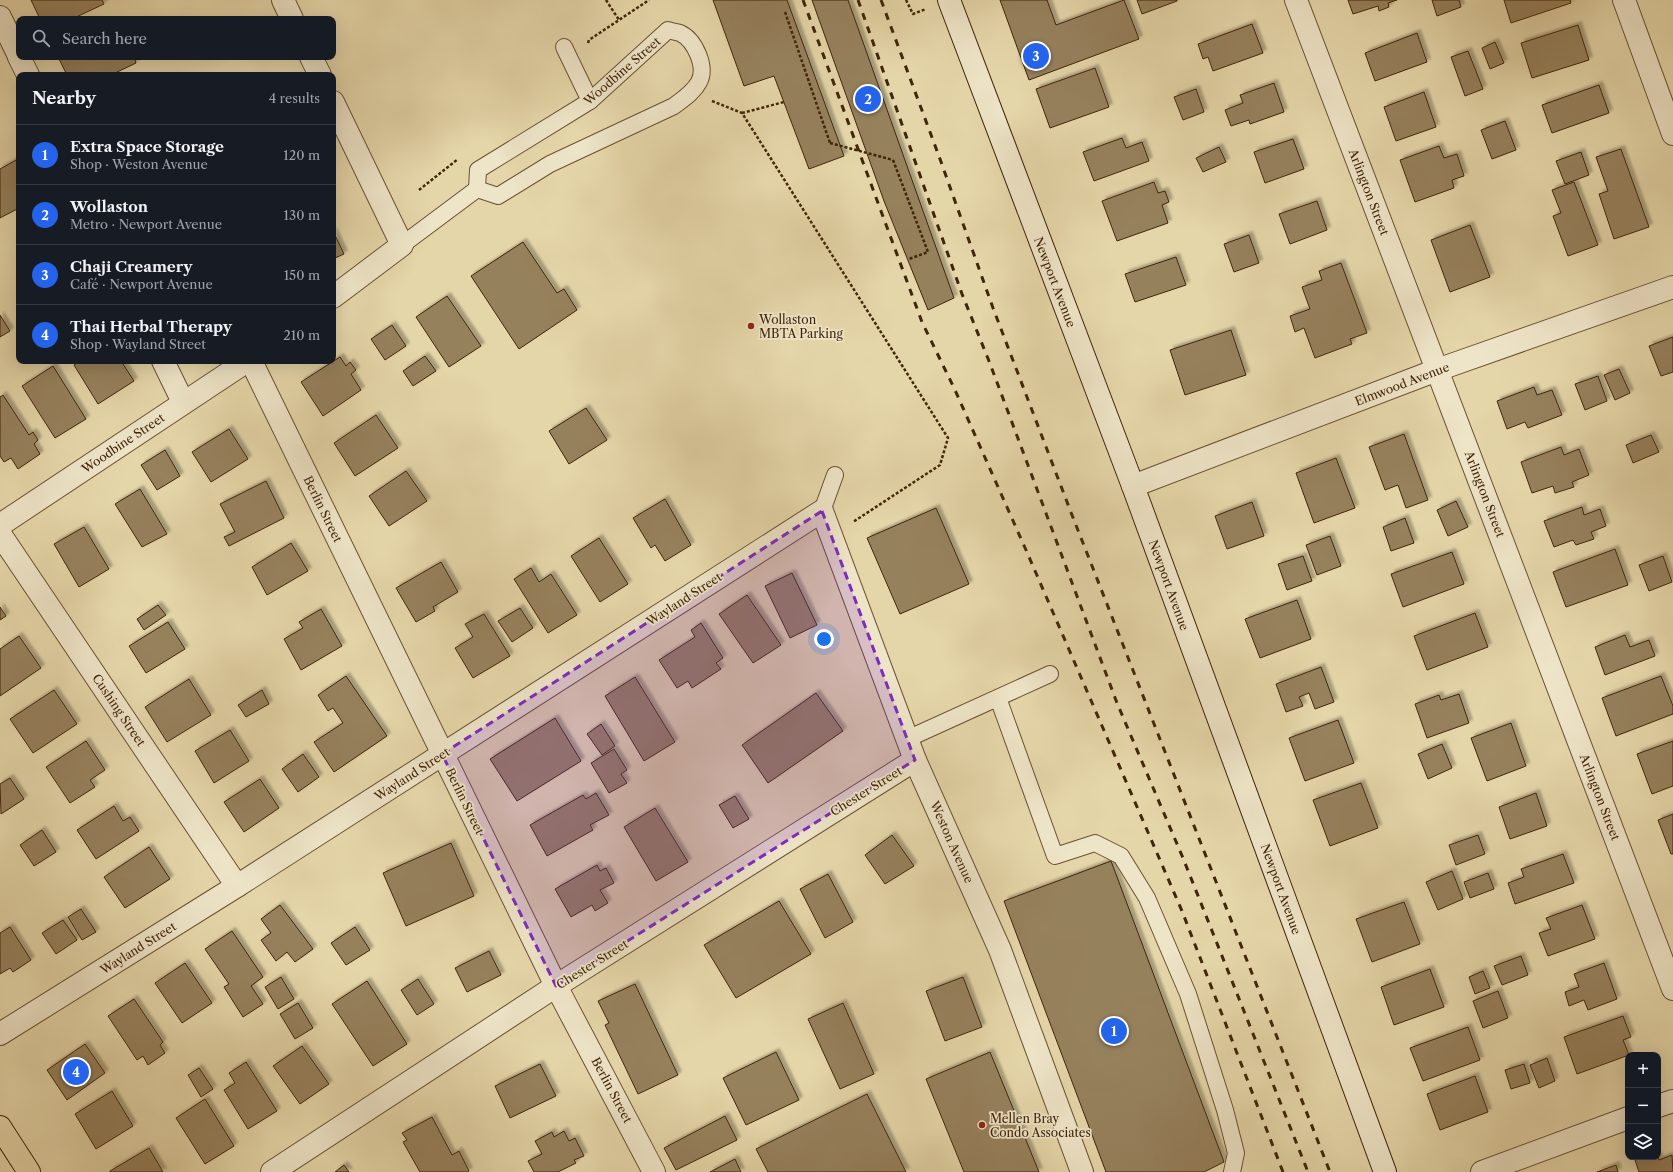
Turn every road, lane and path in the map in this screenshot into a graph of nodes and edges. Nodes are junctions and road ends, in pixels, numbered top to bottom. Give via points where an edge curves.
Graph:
1 (283, 0) edge
2 (606, 0) edge
3 (649, 0) edge
4 (949, 0) edge
5 (1296, 0) edge
6 (1624, 0) edge
7 (785, 12) dead end
8 (291, 16) edge
9 (0, 17) edge
10 (619, 20) junction
11 (564, 47) dead end
12 (16, 51) edge
13 (20, 60) edge
14 (312, 60) edge
15 (575, 70) junction
16 (26, 72) edge
17 (318, 72) edge
18 (692, 92) junction
19 (590, 101) junction
20 (784, 102) dead end
21 (336, 108) edge
22 (742, 113) junction
23 (1673, 134) edge
24 (460, 158) dead end
25 (477, 189) junction
26 (419, 190) dead end
27 (402, 245) junction
28 (909, 259) dead end
29 (1673, 287) edge
30 (336, 295) edge
31 (164, 364) edge
32 (242, 364) edge
33 (253, 364) edge
34 (1437, 370) junction
35 (182, 402) junction
36 (835, 475) dead end
37 (1132, 486) junction
38 (822, 511) junction
39 (0, 526) edge
40 (0, 534) edge
41 (831, 536) junction
42 (1050, 674) dead end
43 (998, 698) junction
44 (907, 739) junction
45 (442, 754) junction
46 (915, 760) junction
47 (238, 886) junction
48 (556, 986) junction
49 (1673, 989) edge
50 (0, 1034) edge
51 (1673, 1101) edge
52 (1661, 1105) edge
53 (1625, 1119) edge
54 (0, 1127) edge
55 (29, 1172) edge
56 (272, 1172) edge
57 (654, 1172) edge
58 (1082, 1172) edge
59 (1232, 1172) edge
60 (1385, 1172) edge
61 (1482, 1172) edge

1 - 8 street
2 - 10 path
3 - 10 path
4 - 37 street, Newport Avenue
5 - 34 street, Arlington Street
6 - 23 street
7 - 28 path, bridge via 830,143 893,160 928,252
9 - 12 street
10 - 15 path via 590,40
11 - 15 lane
13 - 16 street
14 - 17 street
15 - 19 lane
18 - 19 lane, Woodbine Street via 700,81 702,65 696,48 681,34 668,30
18 - 22 path
18 - 25 lane, Woodbine Street via 674,106 550,164 498,196
19 - 25 lane, Woodbine Street via 478,170
20 - 22 path
21 - 27 street
22 - 41 path via 948,438 940,465
24 - 26 path
25 - 27 lane
27 - 30 street
29 - 34 street, Elmwood Avenue
31 - 35 street
32 - 35 street, Woodbine Street
33 - 45 street, Berlin Street
34 - 37 street, Elmwood Avenue
34 - 49 street, Arlington Street
35 - 39 street, Woodbine Street
36 - 38 lane
37 - 60 street, Newport Avenue
38 - 41 street, Weston Avenue
38 - 45 street, Wayland Street
40 - 47 street, Cushing Street
41 - 44 street, Weston Avenue
42 - 43 lane
43 - 44 lane
43 - 59 lane via 1055,856 1096,843 1121,856 1147,898 1191,1001 1225,1110 1236,1154
44 - 46 street, Weston Avenue
45 - 47 street, Wayland Street
45 - 48 street, Berlin Street
46 - 48 street, Chester Street
46 - 58 street, Weston Avenue via 1000,950
47 - 50 street, Wayland Street
48 - 56 street, Chester Street
48 - 57 street, Berlin Street
51 - 52 street
53 - 61 street
54 - 55 main road

